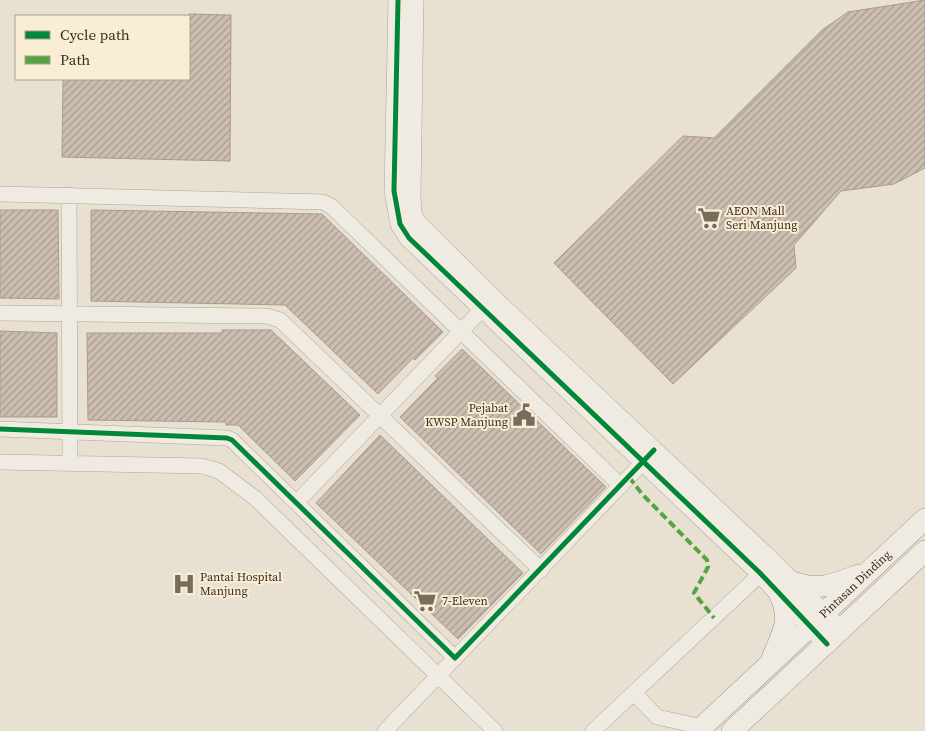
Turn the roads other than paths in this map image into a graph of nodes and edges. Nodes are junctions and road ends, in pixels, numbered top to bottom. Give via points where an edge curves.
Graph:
1 (398, 0) edge
2 (414, 0) edge
3 (0, 194) edge
4 (69, 195) junction
5 (487, 304) junction
6 (0, 313) edge
7 (69, 314) junction
8 (460, 332) junction
9 (378, 415) junction
10 (0, 429) edge
11 (71, 432) junction
12 (648, 456) junction
13 (0, 462) edge
14 (70, 463) junction
15 (621, 486) junction
16 (297, 502) junction
17 (925, 518) edge
18 (925, 551) edge
19 (766, 568) junction
20 (541, 570) junction
21 (868, 571) junction
22 (784, 586) junction
23 (817, 619) junction
24 (834, 638) junction
25 (455, 658) junction
26 (770, 664) junction
27 (438, 676) junction
28 (634, 693) junction
29 (701, 729) edge
30 (385, 731) edge
31 (495, 731) edge
32 (594, 731) edge
33 (732, 731) edge

1 - 5 street via 394,191 400,224 409,238
2 - 5 street via 412,214 420,228
3 - 4 street
4 - 7 street
4 - 8 street via 323,202 331,206
5 - 8 street
5 - 12 street
6 - 7 street
7 - 9 street via 275,317
7 - 11 street
8 - 9 street
8 - 15 street
9 - 16 street
9 - 20 street
10 - 11 street
11 - 14 street
11 - 16 street via 227,438
12 - 15 street
12 - 19 street
13 - 14 street
14 - 27 street via 202,466 219,470 255,498
15 - 20 street
16 - 25 street
17 - 21 main road, Pintasan Dinding
18 - 24 main road, Pintasan Dinding
19 - 22 street
19 - 28 street
20 - 25 street
21 - 22 main road via 831,585 814,588
21 - 23 main road, Pintasan Dinding
22 - 23 street
22 - 26 main road via 787,616
23 - 24 street
23 - 26 main road, Pintasan Dinding
24 - 33 main road, Pintasan Dinding
25 - 27 street
26 - 29 main road, Pintasan Dinding
27 - 30 street
27 - 31 street
28 - 29 street via 657,717
28 - 32 street

